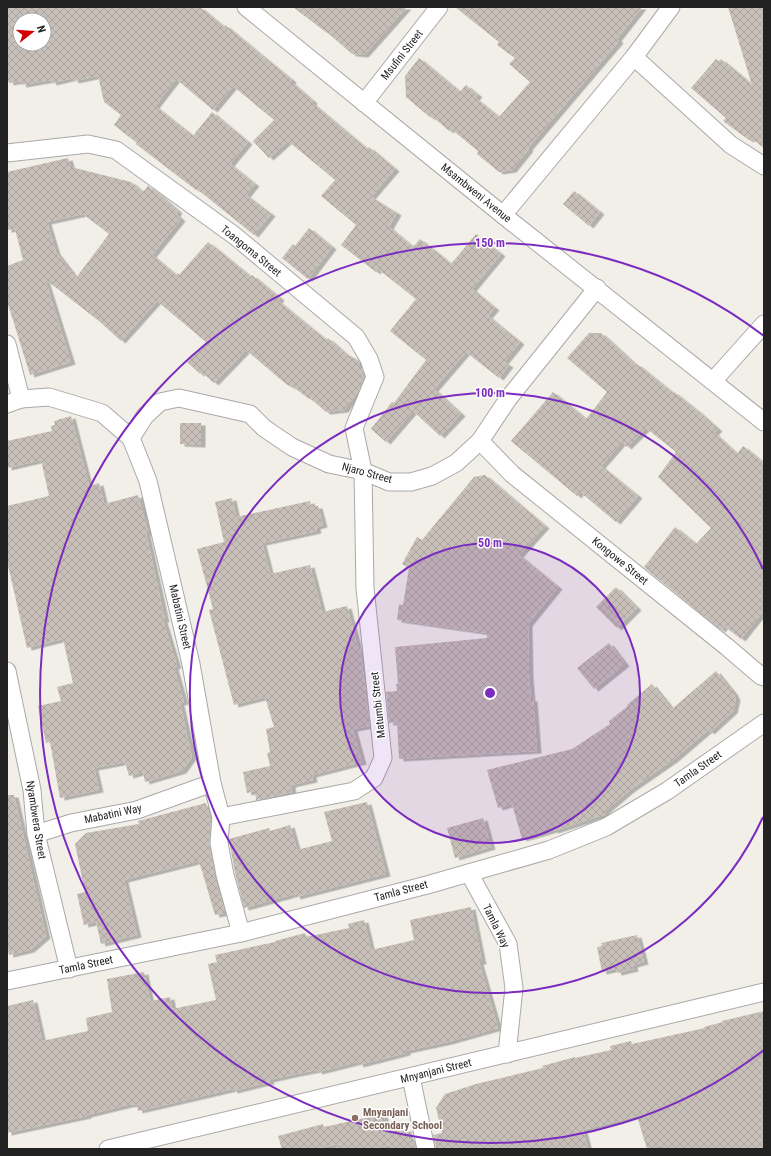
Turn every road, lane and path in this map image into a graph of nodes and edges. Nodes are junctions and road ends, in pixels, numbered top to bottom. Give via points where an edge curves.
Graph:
1 (246, 7) edge
2 (439, 7) edge
3 (671, 7) edge
4 (634, 57) junction
5 (364, 103) junction
6 (7, 153) edge
7 (764, 166) edge
8 (503, 215) junction
9 (597, 288) junction
10 (764, 324) edge
11 (7, 344) edge
12 (713, 381) junction
13 (14, 402) edge
14 (764, 422) edge
15 (131, 438) junction
16 (480, 441) junction
17 (363, 471) junction
18 (7, 671) edge
19 (764, 677) edge
20 (764, 723) edge
21 (212, 783) junction
22 (221, 817) junction
23 (36, 834) junction
24 (469, 873) junction
25 (241, 933) junction
26 (69, 969) junction
27 (7, 981) edge
28 (764, 992) edge
29 (507, 1054) junction
30 (411, 1077) junction
31 (108, 1149) edge
32 (426, 1149) edge

1 - 5 street, Msambweni Avenue
2 - 5 street, Msufini Street
3 - 4 street
4 - 7 street via 731,145
4 - 8 street
5 - 8 street, Msambweni Avenue
6 - 17 street, Toangoma Street via 88,144 116,150 235,236 356,337 369,359 375,377 354,428
8 - 9 street, Msambweni Avenue
9 - 12 street, Msambweni Avenue
9 - 16 street, Njaro Street via 508,400
10 - 12 street
11 - 13 street
12 - 14 street, Msambweni Avenue
13 - 15 street, Mabatini Street via 49,397 102,413
15 - 17 street, Njaro Street via 144,416 160,402 179,398 250,414 264,428 292,448 329,464
15 - 21 street, Mabatini Street via 148,481 191,664
16 - 17 street, Njaro Street via 456,463 432,476 411,482 389,482
16 - 19 street, Kongowe Street via 512,474
17 - 22 street, Matumbi Street via 365,588 384,758 374,778 354,790
18 - 23 street, Nyambwera Street via 32,790
20 - 24 street, Tamla Street via 667,791 606,827 549,850
21 - 22 street, Mabatini Street
21 - 23 street, Mabatini Way via 137,810 70,823
22 - 25 street, Mabatini Street via 219,844
23 - 26 street, Nyambwera Street
24 - 25 street, Tamla Street
24 - 29 street, Tamla Way via 508,944 514,988
25 - 26 street, Tamla Street
26 - 27 street, Tamla Street
28 - 29 street, Mnyanjani Street
29 - 30 street, Mnyanjani Street
30 - 31 street, Mnyanjani Street
30 - 32 street

